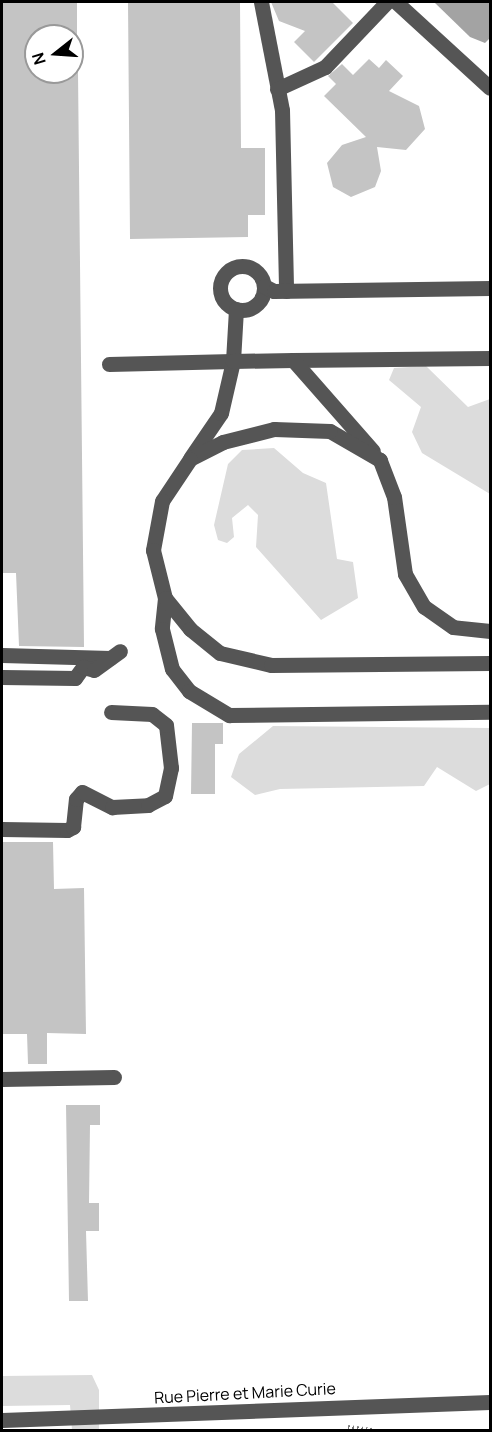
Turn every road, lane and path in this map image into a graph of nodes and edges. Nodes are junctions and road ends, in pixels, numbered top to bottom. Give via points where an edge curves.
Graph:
1 (261, 2) edge
2 (387, 2) edge
3 (396, 2) edge
4 (490, 88) edge
5 (277, 89) junction
6 (264, 286) junction
7 (490, 288) edge
8 (286, 291) junction
9 (236, 309) junction
10 (490, 358) edge
11 (293, 360) junction
12 (232, 361) junction
13 (109, 364) dead end
14 (190, 459) junction
15 (380, 460) junction
16 (165, 598) junction
17 (490, 631) edge
18 (2, 656) edge
19 (490, 663) edge
20 (2, 678) edge
21 (490, 711) edge
22 (111, 712) dead end
23 (2, 829) edge
24 (114, 1077) dead end
25 (2, 1079) edge
26 (490, 1402) edge
27 (2, 1420) edge

1 - 5 street
2 - 5 street via 325,67
3 - 4 street
5 - 8 street
6 - 8 street
6 - 9 street via 258,303
6 - 9 street via 254,269 231,269 221,288 224,300
7 - 8 street
9 - 12 street
10 - 11 street
11 - 12 street
11 - 15 street
12 - 13 street
12 - 14 street via 221,413
14 - 15 street via 247,434 296,427 330,431
14 - 16 street via 166,492 154,533
15 - 17 street via 394,497 400,551 412,592 430,613 453,627
16 - 19 street via 205,643 241,661
16 - 21 street via 162,629 172,669 189,691 229,715
18 - 20 street via 115,654 94,670 83,668 75,678
22 - 23 street via 160,717 169,734 171,768 165,796 148,805 112,807 82,792 76,799 73,827
24 - 25 street
26 - 27 street, Rue Pierre et Marie Curie

